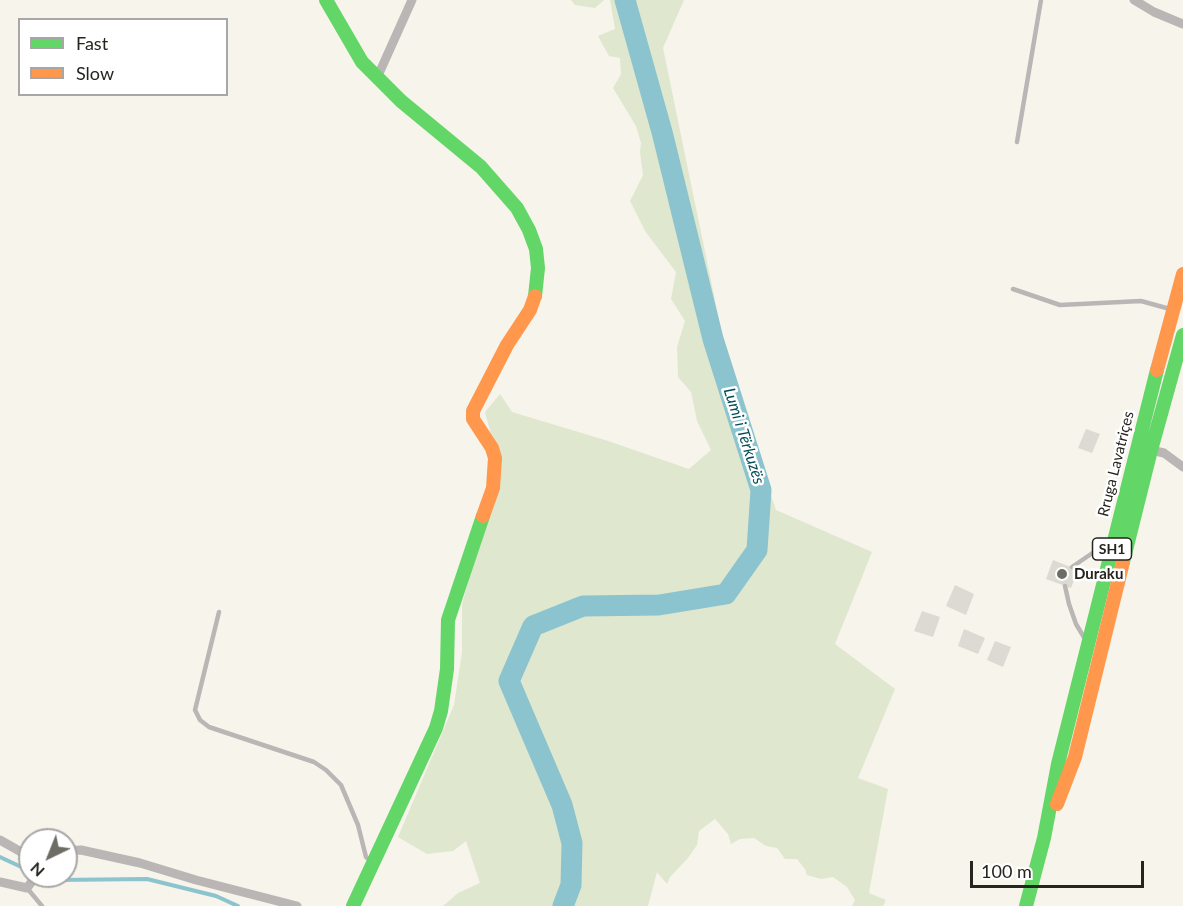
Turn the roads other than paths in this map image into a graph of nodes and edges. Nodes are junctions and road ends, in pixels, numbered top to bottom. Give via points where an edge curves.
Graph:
1 (326, 0) edge
2 (412, 0) edge
3 (1041, 0) edge
4 (1134, 0) edge
5 (1183, 24) edge
6 (377, 78) junction
7 (1017, 142) dead end
8 (1183, 274) edge
9 (1013, 289) dead end
10 (1173, 310) junction
11 (1183, 335) edge
12 (1151, 450) junction
13 (1183, 467) edge
14 (1114, 538) junction
15 (1072, 567) dead end
16 (1065, 586) dead end
17 (219, 612) dead end
18 (1088, 644) junction
19 (1044, 838) junction
20 (0, 840) edge
21 (18, 850) edge
22 (78, 850) edge
23 (374, 864) junction
24 (18, 881) edge
25 (0, 882) edge
26 (35, 888) edge
27 (42, 906) edge
28 (297, 906) edge
29 (353, 906) edge
30 (1026, 906) edge

1 - 6 main road via 362,62
2 - 6 street
3 - 7 lane
4 - 5 street
6 - 23 main road via 502,189 529,230 538,268 537,290 530,310 488,378 473,411 473,419 495,458 492,488 448,620 446,680 436,728
8 - 10 main road, Rruga Lavatriçes / SH1
9 - 10 lane via 1060,305 1141,301
10 - 14 main road, Rruga Lavatriçes / SH1
11 - 12 main road, Rruga Lavatriçes / SH1
12 - 13 street via 1164,453
12 - 19 main road, Rruga Lavatriçes / SH1 via 1075,757
14 - 15 lane
14 - 18 main road, Rruga Lavatriçes / SH1
16 - 18 lane
17 - 23 lane via 195,710 200,720 209,727 314,762 326,771 341,784 366,857
18 - 19 main road, Rruga Lavatriçes / SH1
19 - 30 main road, Rruga Lavatriçes / SH1
20 - 21 street
22 - 28 street
23 - 29 main road
24 - 25 street
26 - 27 lane

